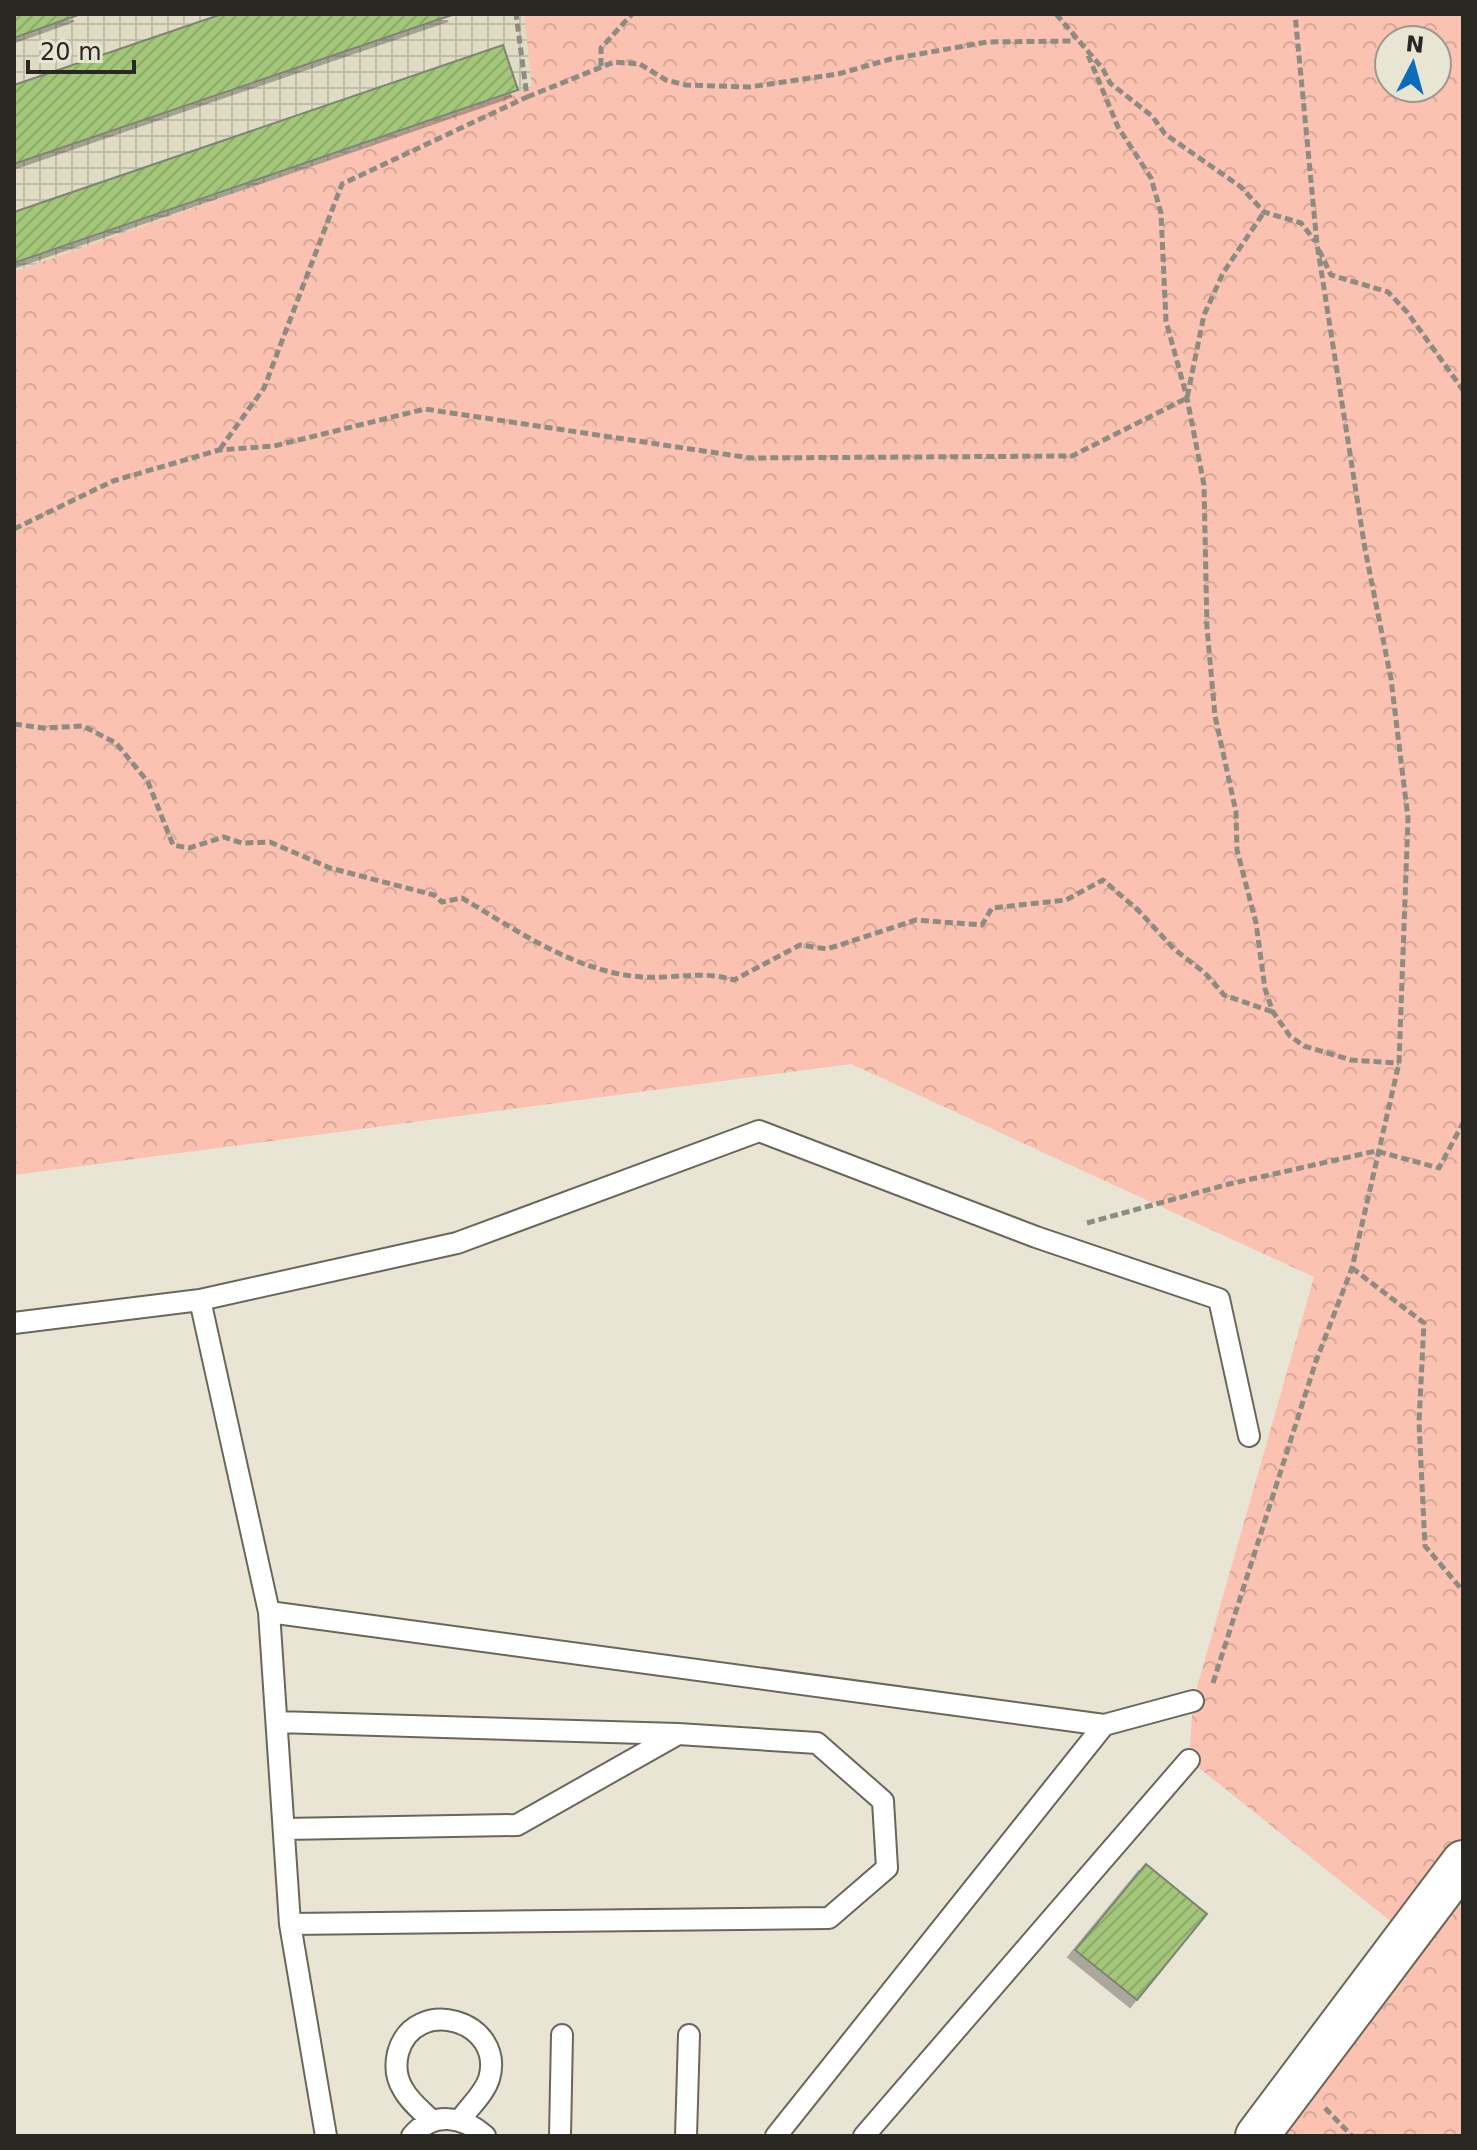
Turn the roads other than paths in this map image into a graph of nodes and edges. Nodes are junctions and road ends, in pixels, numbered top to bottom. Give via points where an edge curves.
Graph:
1 (200, 1300) junction
2 (14, 1323) edge
3 (1249, 1436) dead end
4 (269, 1612) junction
5 (1193, 1701) dead end
6 (277, 1722) junction
7 (1104, 1725) junction
8 (678, 1734) junction
9 (1189, 1760) dead end
10 (284, 1829) junction
11 (1463, 1862) edge
12 (290, 1924) junction
13 (562, 2035) dead end
14 (689, 2035) dead end
15 (461, 2119) junction
16 (432, 2121) junction
17 (326, 2136) edge
18 (412, 2136) edge
19 (485, 2136) edge
20 (560, 2136) edge
21 (686, 2136) edge
22 (776, 2136) edge
23 (864, 2136) edge
24 (1257, 2136) edge

1 - 2 lane
1 - 3 lane via 457,1243 759,1131 1036,1237 1219,1299
1 - 4 lane
4 - 6 lane
4 - 7 lane
5 - 7 lane
6 - 8 lane
6 - 10 lane
7 - 22 lane
8 - 10 lane via 517,1825
8 - 12 lane via 817,1743 883,1801 887,1868 829,1918
9 - 23 lane
10 - 12 lane
11 - 24 street
12 - 17 lane
13 - 20 lane
14 - 21 lane
15 - 16 lane
15 - 16 lane via 489,2078 487,2046 466,2024 435,2019 409,2033 396,2062 404,2091
15 - 19 lane
16 - 18 lane

